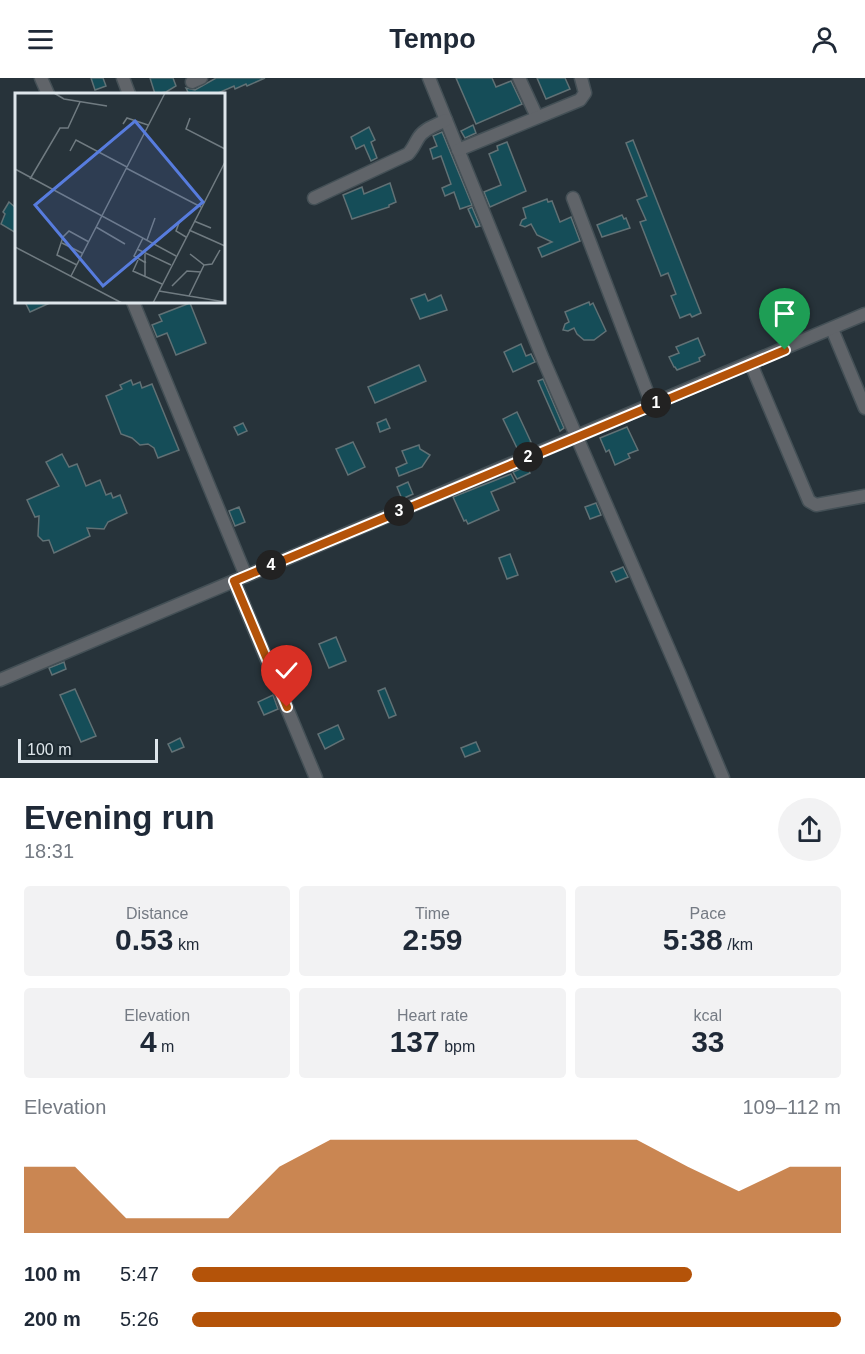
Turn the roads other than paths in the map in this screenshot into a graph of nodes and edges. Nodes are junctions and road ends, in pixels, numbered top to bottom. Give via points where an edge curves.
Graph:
1 (41, 78) edge
2 (123, 78) edge
3 (429, 78) edge
4 (519, 78) edge
5 (581, 78) edge
6 (48, 93) edge
7 (129, 93) edge
8 (537, 117) junction
9 (446, 120) junction
10 (458, 150) junction
11 (314, 198) dead end
12 (573, 198) dead end
13 (133, 303) edge
14 (865, 314) edge
15 (832, 329) junction
16 (751, 364) junction
17 (652, 405) junction
18 (865, 408) edge
19 (577, 436) junction
20 (865, 496) edge
21 (240, 578) junction
22 (0, 680) edge
23 (316, 778) edge
24 (723, 778) edge

1 - 6 street
2 - 7 street
3 - 9 street
4 - 8 street
5 - 8 street via 583,98
8 - 10 street
9 - 10 street
9 - 11 street via 418,137 408,154
10 - 19 street
12 - 17 street
13 - 21 street
14 - 15 street
15 - 16 street
15 - 18 street
16 - 17 street
16 - 20 street via 809,501 816,505
17 - 19 street
19 - 21 street
19 - 24 street
21 - 22 street
21 - 23 street

